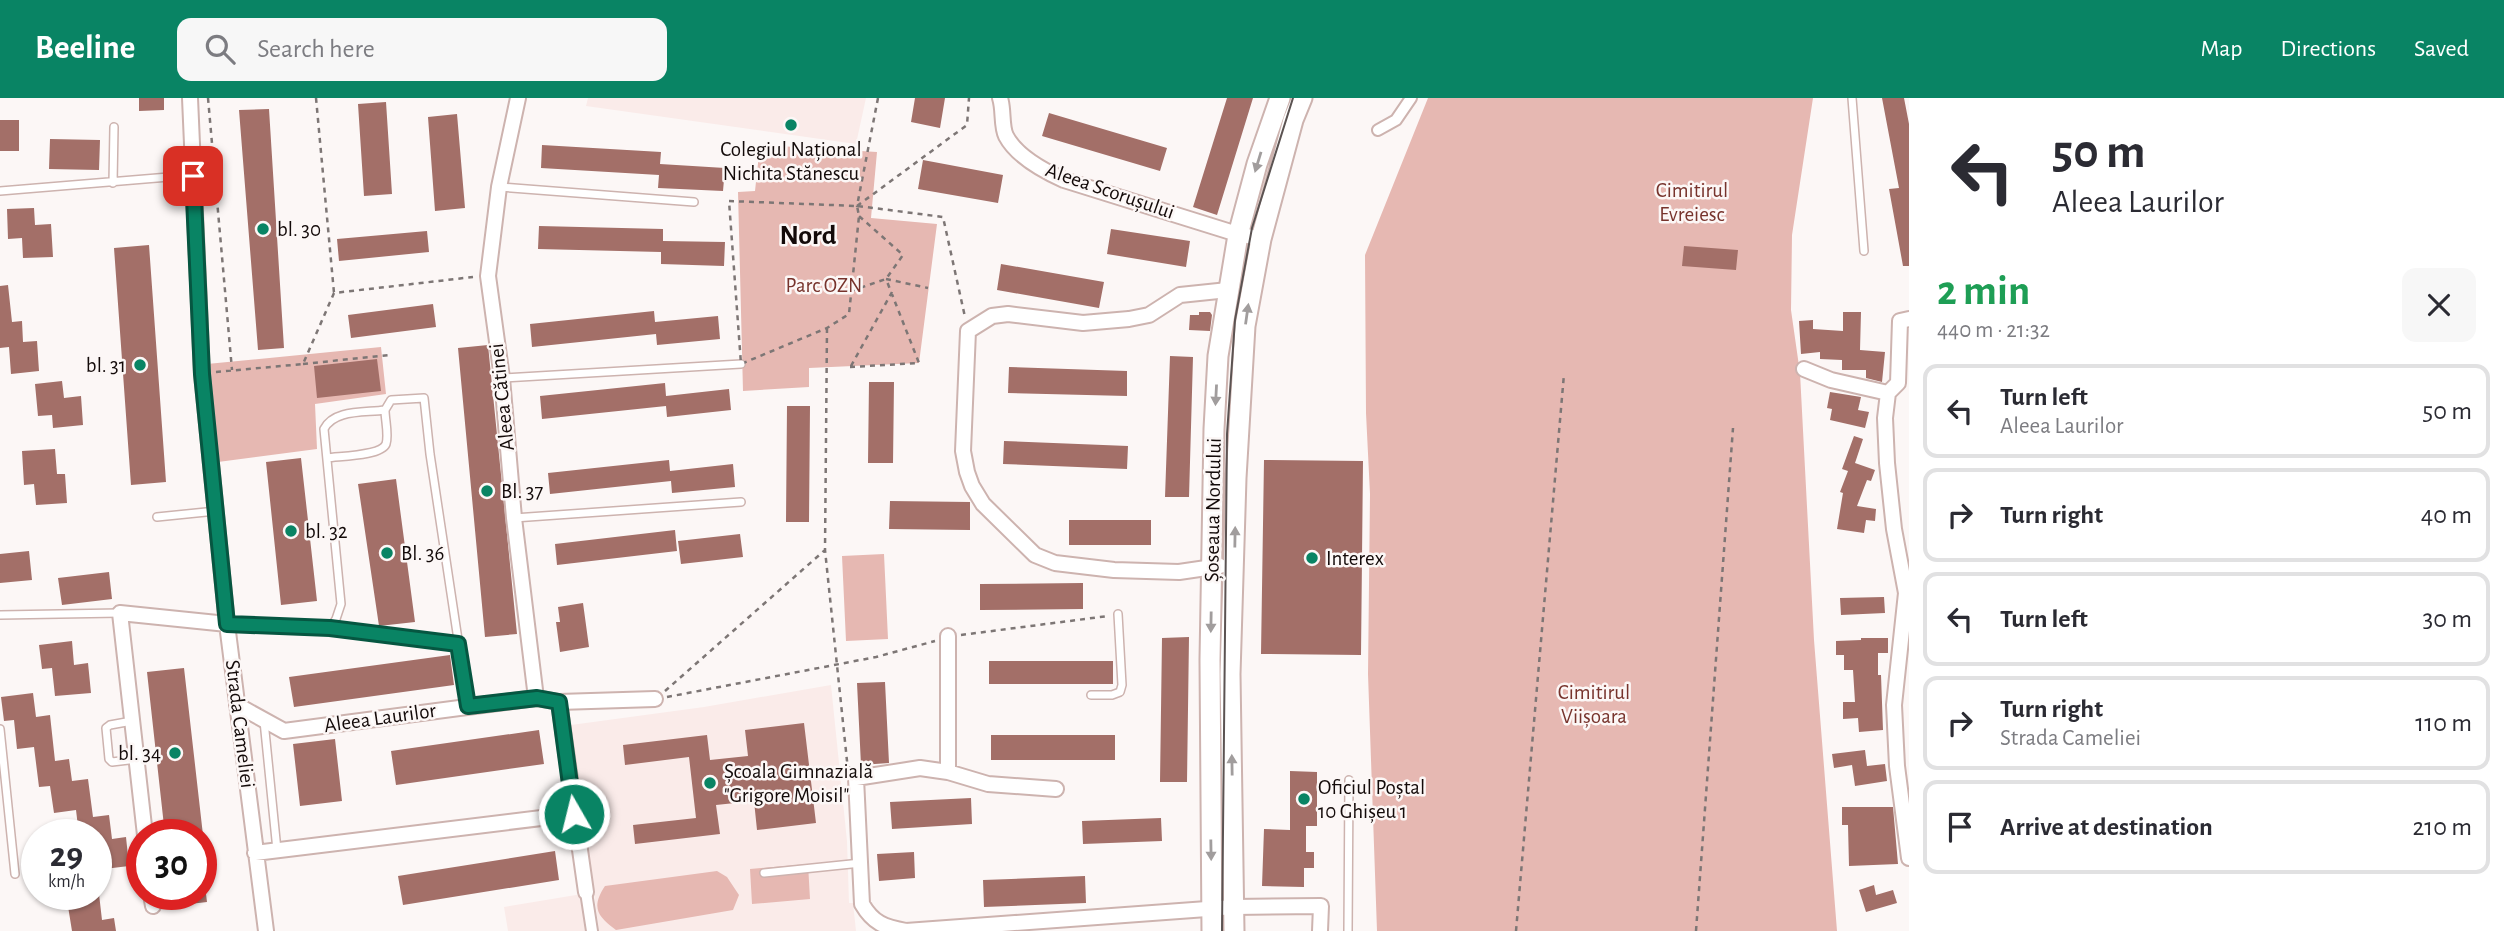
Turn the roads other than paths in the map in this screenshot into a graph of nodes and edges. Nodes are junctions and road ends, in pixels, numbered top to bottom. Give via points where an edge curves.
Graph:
1 (190, 98) edge
2 (518, 98) edge
3 (1000, 98) edge
4 (1280, 98) edge
5 (1302, 98) edge
6 (1411, 98) edge
7 (1852, 98) edge
8 (114, 127) dead end
9 (1377, 130) dead end
10 (193, 176) junction
11 (113, 183) junction
12 (499, 187) junction
13 (0, 191) edge
14 (694, 202) dead end
15 (1238, 235) junction
16 (1261, 239) junction
17 (1864, 250) dead end
18 (1228, 290) junction
19 (1909, 319) edge
20 (741, 364) road end
21 (1804, 369) dead end
22 (502, 377) junction
23 (1888, 393) junction
24 (385, 411) junction
25 (327, 457) junction
26 (741, 502) dead end
27 (216, 510) junction
28 (157, 517) dead end
29 (514, 518) junction
30 (1212, 566) junction
31 (1234, 566) junction
32 (1908, 596) edge
33 (120, 613) junction
34 (1118, 614) road end
35 (0, 615) edge
36 (227, 624) junction
37 (330, 628) junction
38 (948, 636) road end
39 (458, 644) junction
40 (1091, 695) dead end
41 (537, 698) junction
42 (656, 699) road end
43 (559, 702) junction
44 (237, 705) junction
45 (468, 706) junction
46 (132, 721) junction
47 (264, 721) junction
48 (0, 729) edge
49 (137, 759) junction
50 (948, 772) junction
51 (1349, 780) dead end
52 (1056, 789) dead end
53 (574, 814) junction
54 (143, 819) edge
55 (278, 850) junction
56 (255, 853) junction
57 (1909, 858) edge
58 (860, 863) junction
59 (764, 873) dead end
60 (15, 874) dead end
61 (586, 892) joint
62 (1234, 907) junction
63 (1212, 910) junction
64 (1032, 925) edge
65 (265, 931) edge
66 (592, 931) edge
67 (1212, 931) edge
68 (1234, 931) edge
69 (1321, 931) edge
70 (1348, 931) edge

1 - 10 street, Strada Cameliei
2 - 12 street, Aleea Cătinei
3 - 15 street, Aleea Scorușului via 1006,136 1043,171
4 -> 15 main road, Șoseaua Nordului
5 - 16 main road, Șoseaua Nordului
6 - 9 street via 1396,120
7 - 17 lane
8 - 11 lane
10 - 11 lane
10 - 27 street, Strada Cameliei via 202,374
11 - 13 lane
12 - 14 lane
12 - 22 street, Aleea Cătinei via 488,275
15 - 16 street, Aleea Scorușului
15 - 18 main road, Șoseaua Nordului
31 -> 16 main road, Șoseaua Nordului via 1245,326
18 -> 30 main road, Șoseaua Nordului via 1218,356
18 - 30 street via 1180,295 1149,315 1129,319 1083,323 1008,314 992,316 968,331 963,452 967,472 983,504 1026,547 1055,563 1114,570 1179,572
19 - 23 street via 1900,321 1898,383
20 - 22 lane
21 - 23 street
22 - 29 street, Aleea Cătinei
23 - 32 street via 1887,463
24 - 25 lane via 328,421 324,429
24 - 25 lane via 384,448
24 - 39 lane via 391,400 424,398
25 - 37 lane via 341,604
26 - 29 lane
27 - 28 lane
27 - 36 street, Strada Cameliei
29 - 41 street, Aleea Cătinei
30 - 31 street
30 -> 63 main road, Șoseaua Nordului
62 -> 31 main road, Șoseaua Nordului via 1230,674
32 - 57 street via 1894,705
33 - 35 lane
33 - 36 street
33 - 46 street
34 - 40 lane via 1120,692
36 - 37 lane
36 - 44 street, Strada Cameliei
37 - 39 lane
38 - 50 street
39 - 45 lane
41 - 43 street, Aleea Laurilor
41 - 45 street, Aleea Laurilor
42 - 43 street, Aleea Laurilor
43 - 53 street
44 - 47 street, Aleea Laurilor
44 - 56 street, Strada Cameliei
45 - 47 street, Aleea Laurilor via 284,731
46 - 49 street
46 - 49 lane via 106,728 109,759
47 - 55 lane
48 - 60 lane
49 - 54 street
50 - 52 street via 988,784
50 - 58 street via 920,768 856,778
51 - 70 lane
53 - 55 street
53 - 61 street
55 - 56 street
56 - 65 street, Strada Cameliei
58 - 59 lane
58 - 64 street via 862,904 870,918 884,927 906,931
61 - 66 street
62 - 63 street
62 - 68 main road, Șoseaua Nordului
62 - 69 street via 1321,906
63 - 64 street
63 - 67 main road, Șoseaua Nordului

